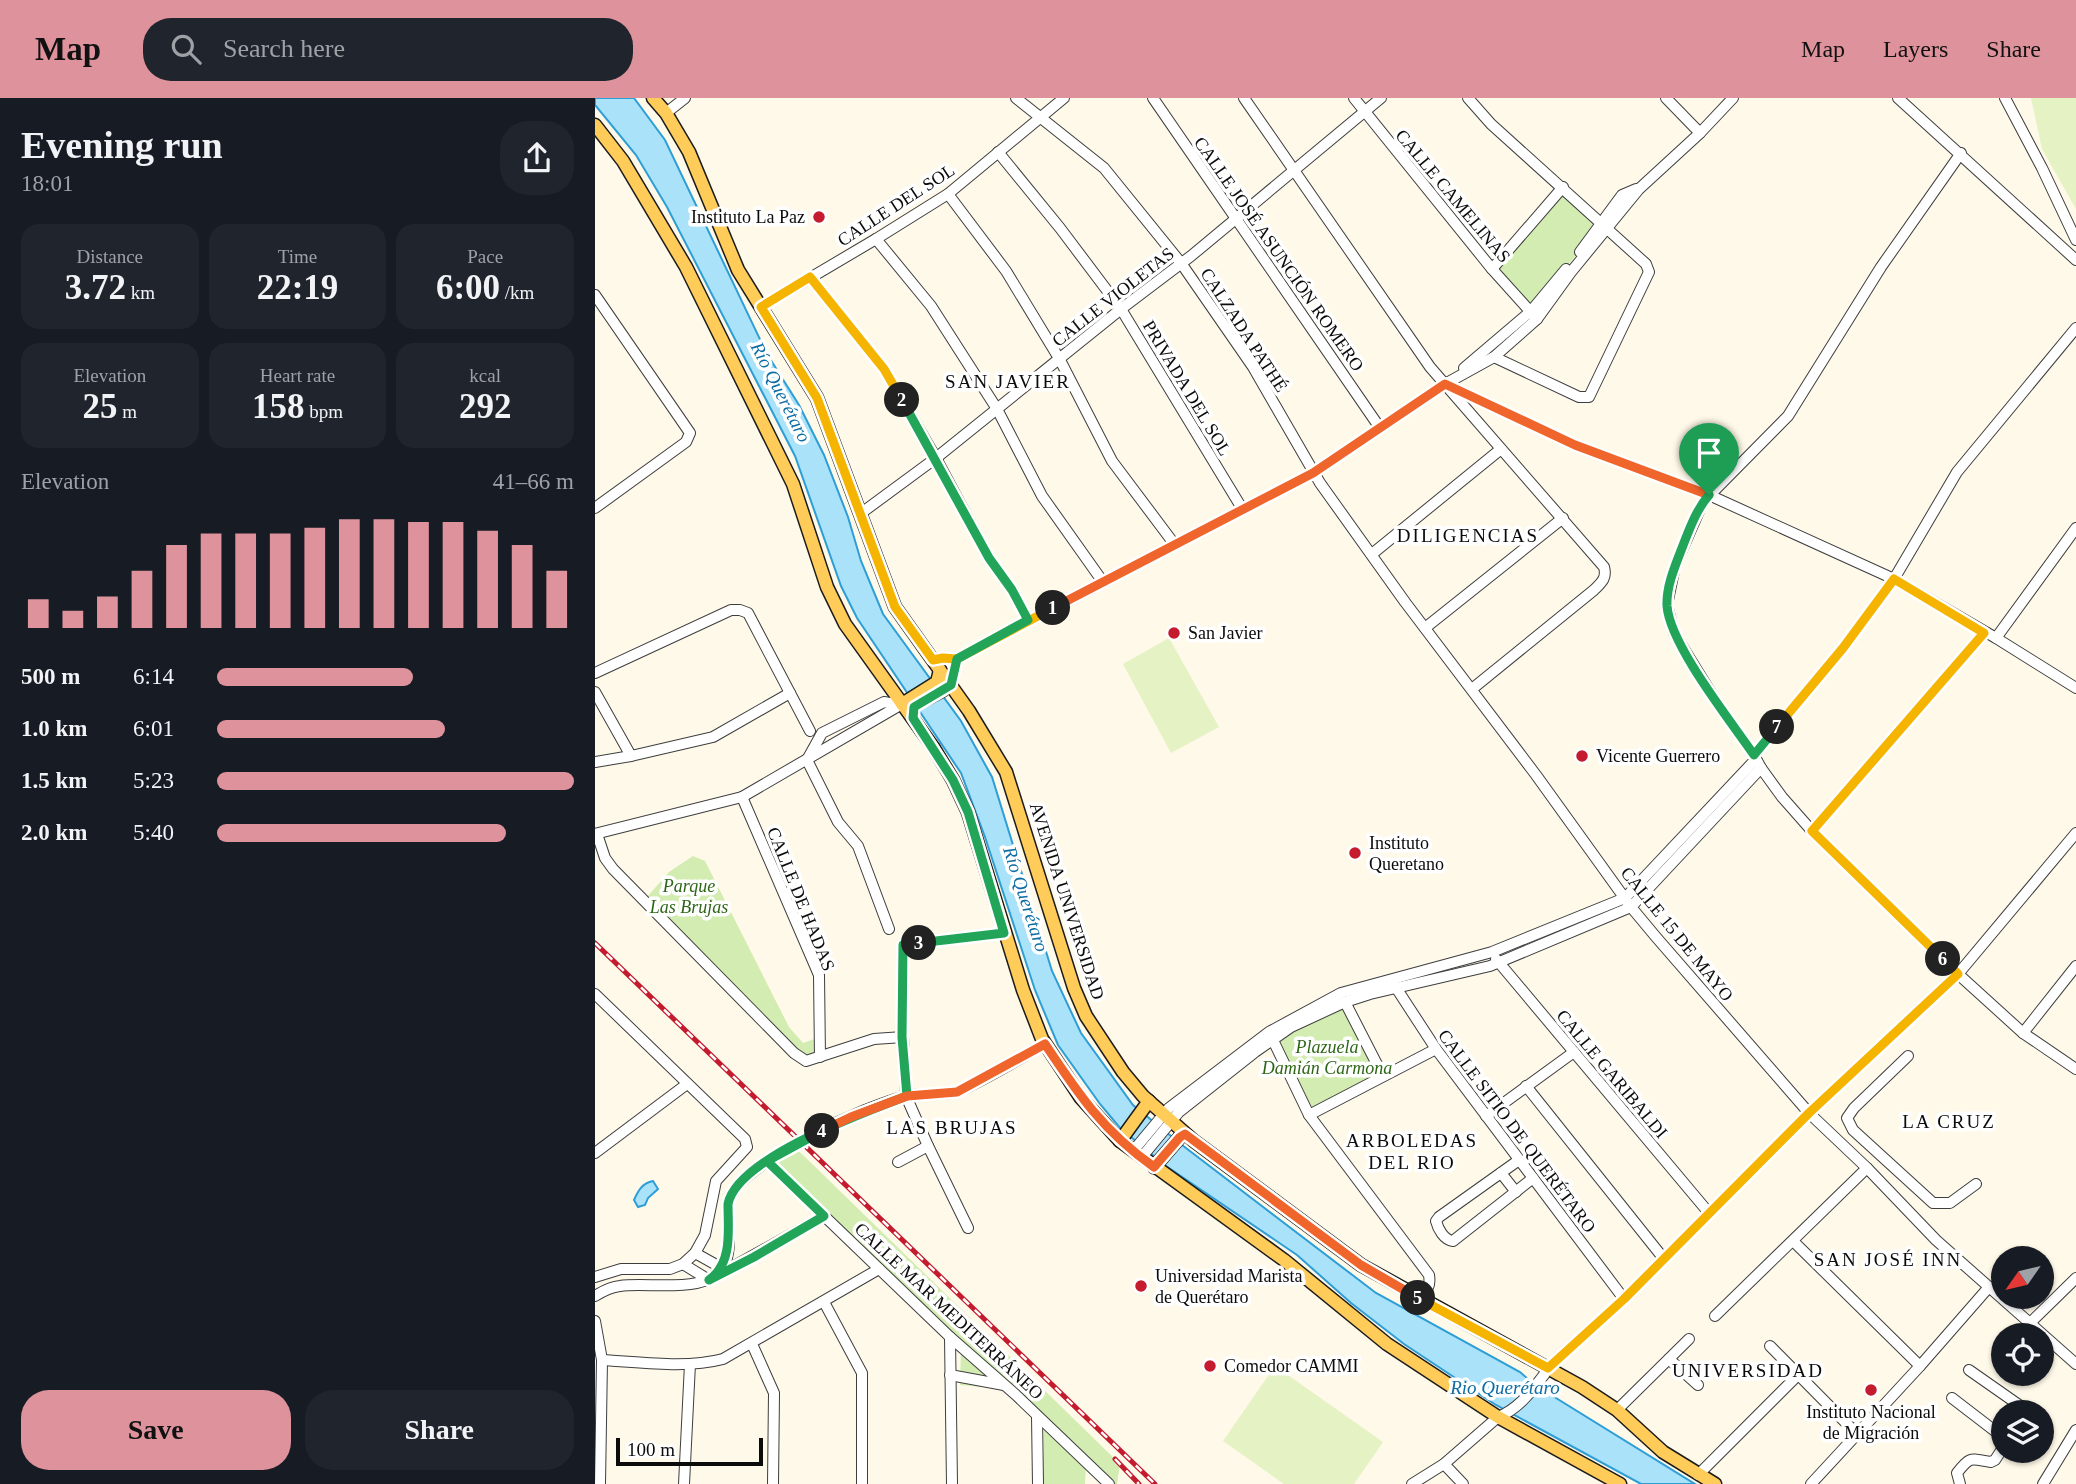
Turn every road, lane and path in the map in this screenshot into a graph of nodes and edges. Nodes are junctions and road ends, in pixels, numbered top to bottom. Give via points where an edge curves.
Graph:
1 (653, 98) edge
2 (685, 98) edge
3 (1016, 98) edge
4 (1064, 98) edge
5 (1153, 98) edge
6 (1244, 98) edge
7 (1354, 98) edge
8 (1381, 98) edge
9 (1468, 98) edge
10 (1667, 98) edge
11 (1733, 98) edge
12 (1898, 98) edge
13 (2005, 98) edge
14 (1364, 112) junction
15 (666, 113) junction
16 (1039, 118) junction
17 (595, 125) edge
18 (1700, 133) junction
19 (997, 152) junction
20 (1961, 153) junction
21 (1295, 171) junction
22 (1563, 187) junction
23 (948, 194) junction
24 (1235, 220) junction
25 (1604, 225) junction
26 (876, 239) junction
27 (2076, 240) edge
28 (2076, 260) edge
29 (1181, 263) junction
30 (1492, 268) junction
31 (810, 277) junction
32 (595, 295) edge
33 (761, 307) junction
34 (604, 309) junction
35 (1121, 309) junction
36 (1534, 315) junction
37 (595, 316) edge
38 (2076, 328) edge
39 (1494, 356) junction
40 (1060, 360) junction
41 (1445, 384) junction
42 (997, 409) junction
43 (1380, 428) junction
44 (1501, 449) junction
45 (936, 458) junction
46 (1313, 473) junction
47 (1709, 495) junction
48 (595, 508) edge
49 (1243, 510) junction
50 (860, 514) junction
51 (1563, 518) junction
52 (2076, 528) edge
53 (1175, 545) junction
54 (1371, 554) junction
55 (1894, 579) junction
56 (1103, 582) junction
57 (1028, 620) junction
58 (1425, 628) junction
59 (1984, 633) junction
60 (1996, 638) junction
61 (957, 659) junction
62 (937, 665) junction
63 (595, 673) edge
64 (943, 687) junction
65 (2076, 688) edge
66 (1472, 689) junction
67 (595, 692) edge
68 (790, 694) junction
69 (912, 706) junction
70 (810, 731) dead end
71 (631, 756) junction
72 (807, 760) junction
73 (1757, 761) junction
74 (595, 762) edge
75 (742, 797) junction
76 (1812, 831) junction
77 (2076, 833) edge
78 (596, 834) edge
79 (1628, 903) junction
80 (889, 929) dead end
81 (1004, 933) junction
82 (1495, 957) junction
83 (2076, 966) edge
84 (1958, 974) junction
85 (1392, 983) junction
86 (595, 994) edge
87 (1345, 1002) junction
88 (2023, 1033) junction
89 (1271, 1036) junction
90 (902, 1037) junction
91 (1045, 1044) junction
92 (1436, 1049) junction
93 (1574, 1052) junction
94 (1908, 1056) dead end
95 (820, 1057) junction
96 (2074, 1066) edge
97 (1383, 1076) junction
98 (687, 1084) junction
99 (1526, 1086) junction
100 (907, 1096) junction
101 (1146, 1106) junction
102 (1490, 1113) junction
103 (1809, 1113) junction
104 (1309, 1115) junction
105 (1164, 1120) junction
106 (1182, 1136) junction
107 (1123, 1137) junction
108 (928, 1146) junction
109 (1139, 1152) junction
110 (595, 1153) edge
111 (1519, 1160) junction
112 (767, 1161) junction
113 (898, 1161) dead end
114 (1156, 1164) junction
115 (1867, 1168) junction
116 (1501, 1173) junction
117 (1533, 1178) junction
118 (1911, 1184) junction
119 (1976, 1184) dead end
120 (1516, 1192) junction
121 (1898, 1200) junction
122 (1709, 1213) junction
123 (824, 1216) junction
124 (968, 1228) dead end
125 (1793, 1241) junction
126 (695, 1254) junction
127 (1664, 1259) junction
128 (683, 1264) junction
129 (722, 1268) junction
130 (879, 1269) junction
131 (595, 1277) edge
132 (2076, 1278) edge
133 (709, 1280) junction
134 (1989, 1287) junction
135 (595, 1296) edge
136 (1418, 1298) junction
137 (1624, 1299) junction
138 (824, 1302) junction
139 (1714, 1316) dead end
140 (595, 1321) edge
141 (2030, 1323) joint
142 (950, 1337) junction
143 (1689, 1339) dead end
144 (752, 1344) junction
145 (2054, 1344) edge
146 (1770, 1346) dead end
147 (1669, 1359) junction
148 (602, 1360) junction
149 (690, 1364) junction
150 (2076, 1364) edge
151 (1920, 1366) junction
152 (1548, 1368) junction
153 (1969, 1370) dead end
154 (1799, 1374) junction
155 (950, 1375) junction
156 (1005, 1385) junction
157 (1698, 1385) dead end
158 (1952, 1398) dead end
159 (2012, 1400) edge
160 (1617, 1410) junction
161 (1503, 1415) junction
162 (1037, 1416) junction
163 (1991, 1428) edge
164 (2076, 1430) edge
165 (1857, 1434) junction
166 (1991, 1462) edge
167 (1444, 1464) junction
168 (1698, 1475) junction
169 (2047, 1482) edge
170 (600, 1484) edge
171 (684, 1484) edge
172 (773, 1484) edge
173 (862, 1484) edge
174 (952, 1484) edge
175 (1038, 1484) edge
176 (1109, 1484) edge
177 (1412, 1484) edge
178 (1463, 1484) edge
179 (1620, 1484) edge
180 (1715, 1484) edge
181 (1811, 1484) edge
182 (1960, 1484) edge

1 - 15 main road, AVENIDA UNIVERSIDAD
2 - 15 street
3 - 16 street, CALZADA PATHÉ
4 - 16 street, CALLE DEL SOL
5 - 24 street, CALLE JOSÉ ASUNCIÓN ROMERO
6 - 21 street
7 - 14 street, CALLE CAMELINAS
8 - 14 street, CALLE VIOLETAS
9 - 22 street
10 - 18 street
11 - 18 street
12 - 20 street
13 - 27 street
14 - 21 street, CALLE VIOLETAS
14 - 30 street, CALLE CAMELINAS
15 - 33 main road, AVENIDA UNIVERSIDAD via 689,152 739,270
16 - 19 street, CALLE DEL SOL
16 - 29 street, CALZADA PATHÉ via 1118,182
17 - 69 main road via 623,161 686,267 793,484 827,587 845,624
18 - 25 street
19 - 23 street, CALLE DEL SOL
19 - 35 street, PRIVADA DEL SOL
20 - 28 street
20 - 47 street via 1881,267 1788,416
21 - 24 street, CALLE VIOLETAS
21 - 41 street
22 - 25 street
22 - 30 street
23 - 26 street, CALLE DEL SOL
23 - 40 street via 1006,271
24 - 29 street, CALLE VIOLETAS
24 - 43 street, CALLE JOSÉ ASUNCIÓN ROMERO
25 - 36 street
25 - 39 street via 1649,272 1589,397 1579,397
26 - 31 street, CALLE DEL SOL
26 - 42 street via 931,306
29 - 35 street, CALLE VIOLETAS
29 - 46 street, CALZADA PATHÉ via 1253,367
30 - 36 street, CALLE CAMELINAS
31 - 33 street, CALLE DEL SOL
31 - 45 street via 884,369
32 - 34 street
33 - 50 main road, AVENIDA UNIVERSIDAD via 817,398
34 - 37 street
34 - 48 street via 689,438
35 - 40 street, CALLE VIOLETAS
35 - 49 street, PRIVADA DEL SOL
36 - 39 street
36 - 41 street
38 - 55 street via 1957,472
39 - 41 street
40 - 42 street, CALLE VIOLETAS
40 - 53 street via 1112,461
41 - 43 street
41 - 44 street
41 - 47 street via 1575,445
42 - 45 street, CALLE VIOLETAS
42 - 56 street via 1042,496
43 - 46 street
44 - 51 street
44 - 54 street
45 - 50 street, CALLE VIOLETAS
45 - 57 street
46 - 49 street
46 - 54 street, CALLE 15 DE MAYO
47 - 55 street
47 - 73 street via 1688,531 1667,605 1674,633
49 - 53 street
50 - 62 main road, AVENIDA UNIVERSIDAD via 895,607
51 - 58 street
51 - 66 street via 1600,559 1606,575 1594,590
52 - 60 street
53 - 56 street
54 - 58 street, CALLE 15 DE MAYO
55 - 59 street
55 - 73 street
56 - 57 street
57 - 61 street
58 - 66 street, CALLE 15 DE MAYO
59 - 60 street
59 - 76 street
60 - 65 street
61 - 62 street via 943,658
61 - 64 street
62 - 64 main road, AVENIDA UNIVERSIDAD
63 - 68 street via 731,610 740,610 748,613
64 - 69 main road
64 - 101 main road, AVENIDA UNIVERSIDAD via 975,722 1010,783 1086,1016
66 - 79 street, CALLE 15 DE MAYO
67 - 71 street
68 - 70 street
68 - 71 street via 713,737
69 - 72 street
69 - 72 street via 884,702 822,733
69 - 81 main road via 968,812
71 - 74 street
72 - 75 street
72 - 80 street via 838,822 857,846
73 - 76 street
73 - 79 street
75 - 78 street
75 - 95 street, CALLE DE HADAS via 819,975
76 - 84 street
77 - 84 street
78 - 95 street via 613,869 795,1053 806,1061
79 - 82 street
79 - 103 street, CALLE 15 DE MAYO
81 - 90 street via 903,945
81 - 91 main road
82 - 85 street
82 - 93 street, CALLE GARIBALDI
83 - 88 street
84 - 88 street
84 - 103 street
85 - 87 street
85 - 89 street via 1341,993
85 - 92 street, CALLE SITIO DE QUERÉTARO
86 - 98 street
87 - 89 street
87 - 97 street
88 - 96 street
89 - 104 street
89 - 105 street
90 - 95 street via 874,1039
90 - 100 street
91 - 100 street via 957,1092
91 - 107 main road via 1081,1098
92 - 97 street
92 - 102 street, CALLE SITIO DE QUERÉTARO
93 - 99 street
93 - 122 street, CALLE GARIBALDI
94 - 118 street via 1847,1118 1853,1130
97 - 104 street
98 - 110 street
98 - 126 street via 745,1139 747,1147 716,1181 705,1235
99 - 102 street
99 - 127 street
100 - 108 street
100 - 112 street via 851,1117
101 - 105 main road, AVENIDA UNIVERSIDAD
101 - 107 main road
102 - 111 street, CALLE SITIO DE QUERÉTARO
103 - 115 street, CALLE 15 DE MAYO
103 - 122 street
104 - 136 street via 1429,1275 1427,1290
105 - 106 main road, AVENIDA UNIVERSIDAD
105 - 109 street
106 - 114 main road
106 - 136 main road, AVENIDA UNIVERSIDAD via 1361,1265
107 - 109 main road
108 - 113 street
108 - 124 street
109 - 114 main road
111 - 116 street
111 - 117 street, CALLE SITIO DE QUERÉTARO
112 - 123 street, CALLE MAR MEDITERRÁNEO
112 - 129 street via 730,1196
114 - 161 main road via 1387,1344
115 - 121 street, CALLE 15 DE MAYO
115 - 125 street
116 - 120 street
116 - 120 street via 1439,1217 1438,1227 1446,1238 1453,1241
117 - 120 street
117 - 137 street, CALLE SITIO DE QUERÉTARO
118 - 119 street via 1933,1203 1944,1205
118 - 121 street
121 - 134 street, CALLE 15 DE MAYO
122 - 127 street
123 - 130 street, CALLE MAR MEDITERRÁNEO
123 - 133 street
125 - 139 street
125 - 151 street
126 - 128 street
126 - 129 street
127 - 137 street
128 - 131 street via 670,1269 621,1269
128 - 133 street
129 - 133 street
130 - 138 street
130 - 142 street, CALLE MAR MEDITERRÁNEO
132 - 141 street
133 - 135 street via 622,1285
134 - 141 street, CALLE 15 DE MAYO
134 - 151 street
136 - 152 main road, AVENIDA UNIVERSIDAD
137 - 152 street
138 - 144 street
138 - 173 street via 862,1373
140 - 148 street
142 - 155 street
142 - 156 street, CALLE MAR MEDITERRÁNEO
143 - 147 street
144 - 149 street via 723,1359
144 - 172 street via 774,1393
145 - 150 street, CALLE 15 DE MAYO
146 - 154 street
147 - 157 street
147 - 160 street
148 - 149 street
148 - 170 street
149 - 171 street
151 - 165 street
152 - 160 main road, AVENIDA UNIVERSIDAD
152 - 161 street via 1539,1384
153 - 159 street
154 - 165 street
154 - 168 street
155 - 156 street
155 - 174 street
156 - 162 street, CALLE MAR MEDITERRÁNEO
158 - 163 street
160 - 168 main road, AVENIDA UNIVERSIDAD
161 - 167 street
161 - 179 main road
162 - 175 street
162 - 176 street, CALLE MAR MEDITERRÁNEO
164 - 169 street
165 - 181 street
166 - 182 street via 1970,1459 1957,1473
167 - 177 street
167 - 178 street
168 - 180 main road, AVENIDA UNIVERSIDAD

